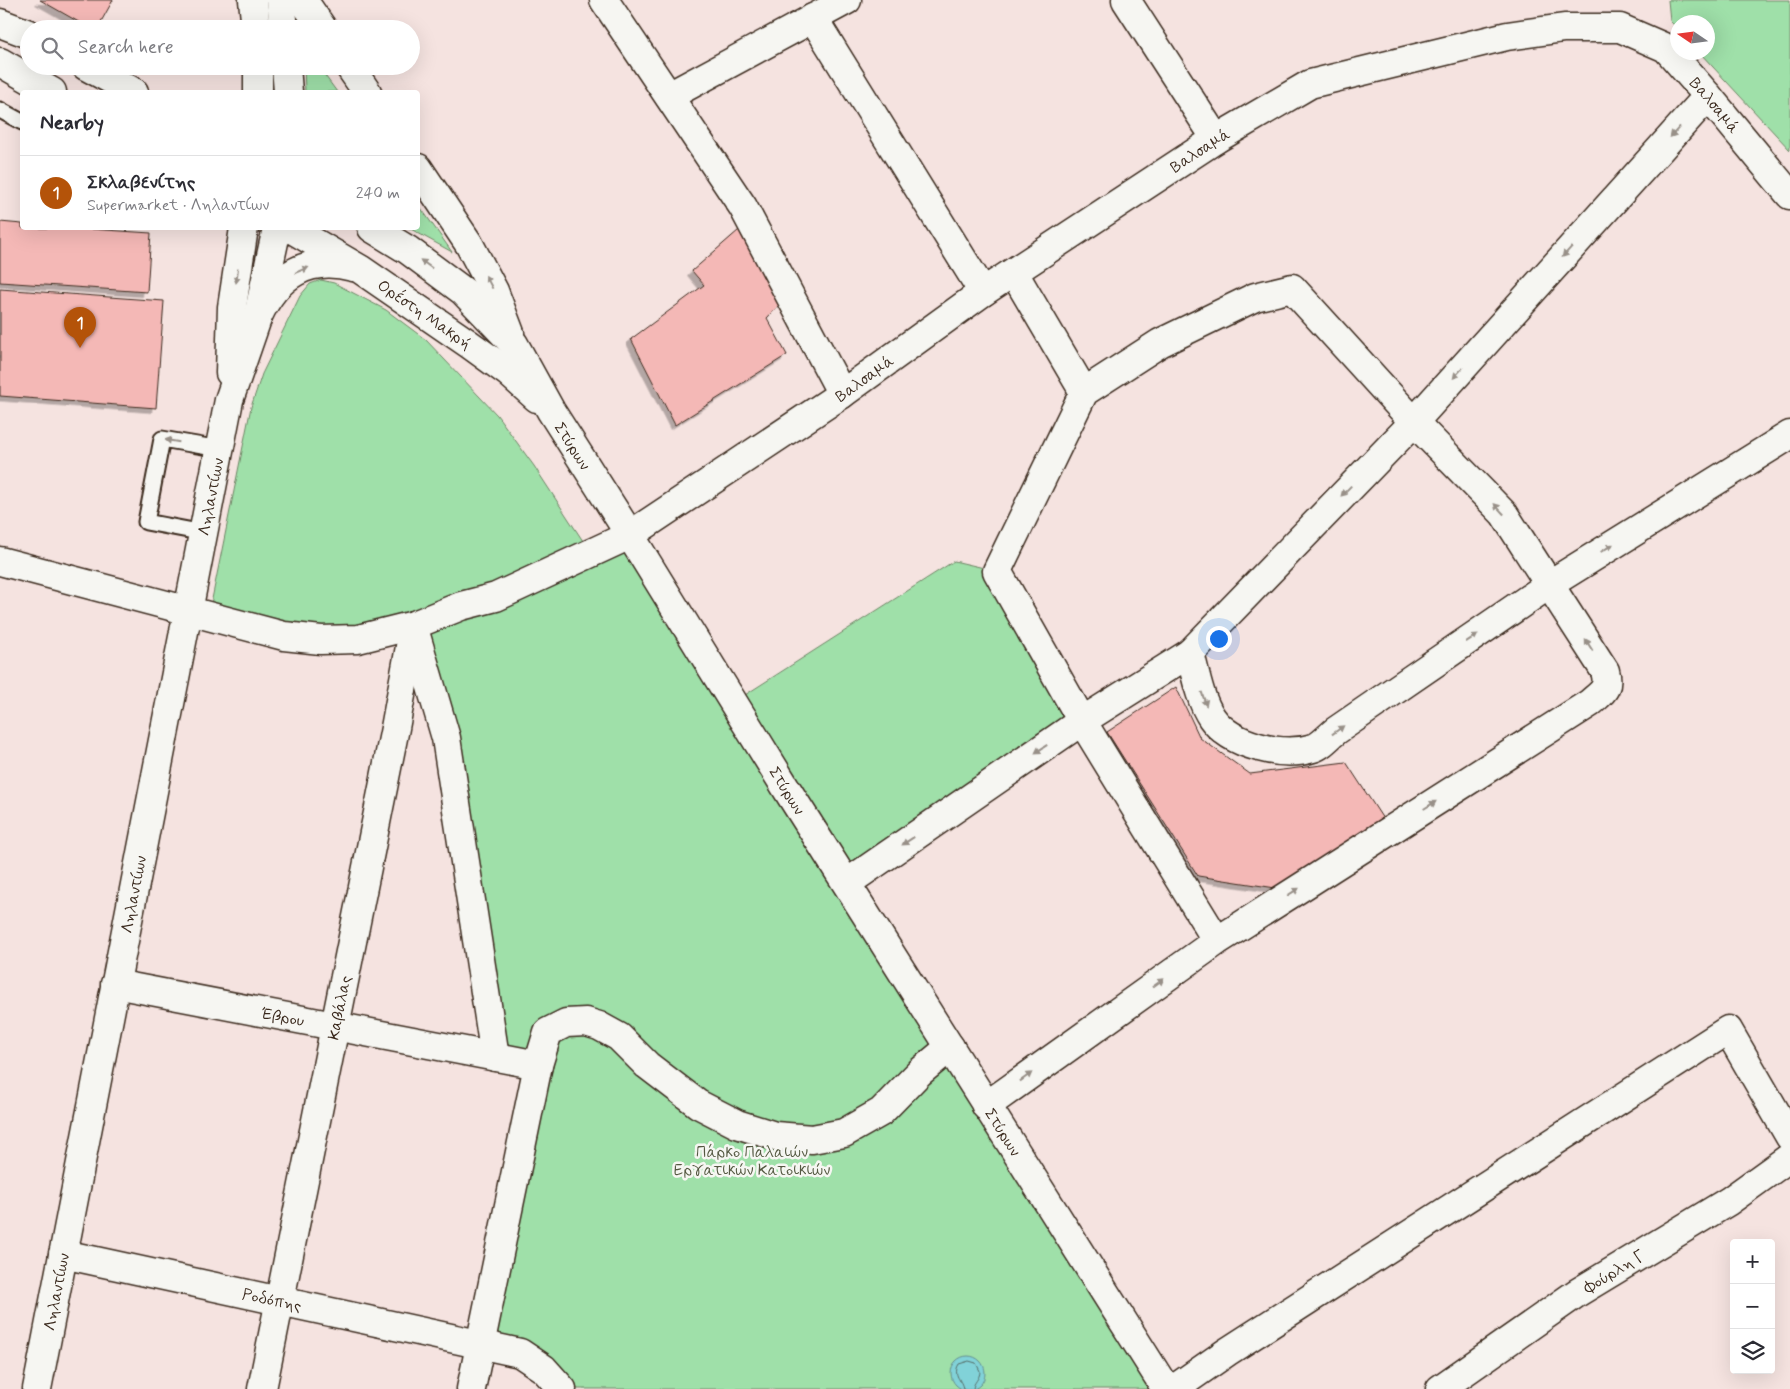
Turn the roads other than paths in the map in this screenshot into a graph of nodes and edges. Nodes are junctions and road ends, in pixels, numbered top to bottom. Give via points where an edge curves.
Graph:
1 (253, 0) edge
2 (281, 0) edge
3 (303, 0) edge
4 (604, 0) edge
5 (847, 0) edge
6 (1126, 0) edge
7 (813, 18) junction
8 (255, 20) edge
9 (283, 20) edge
10 (317, 20) edge
11 (0, 22) edge
12 (20, 30) edge
13 (0, 62) edge
14 (20, 74) edge
15 (23, 75) edge
16 (103, 75) edge
17 (258, 75) edge
18 (287, 75) edge
19 (355, 75) edge
20 (49, 90) edge
21 (130, 90) edge
22 (258, 90) edge
23 (288, 90) edge
24 (366, 90) edge
25 (669, 96) junction
26 (1708, 96) junction
27 (0, 110) edge
28 (20, 121) edge
29 (1216, 139) junction
30 (420, 171) edge
31 (1790, 195) edge
32 (244, 230) edge
33 (277, 230) edge
34 (293, 230) edge
35 (375, 230) edge
36 (360, 269) junction
37 (1014, 273) junction
38 (983, 292) junction
39 (258, 316) junction
40 (514, 344) junction
41 (1084, 392) junction
42 (842, 394) junction
43 (229, 400) junction
44 (551, 411) junction
45 (1414, 422) junction
46 (1790, 435) edge
47 (220, 449) junction
48 (204, 533) junction
49 (630, 535) junction
50 (0, 562) edge
51 (1550, 584) junction
52 (188, 612) junction
53 (414, 626) junction
54 (1190, 653) junction
55 (1082, 721) junction
56 (847, 883) junction
57 (1217, 941) junction
58 (115, 984) junction
59 (335, 1026) junction
60 (950, 1047) junction
61 (495, 1057) junction
62 (538, 1065) junction
63 (986, 1106) junction
64 (1790, 1137) edge
65 (1790, 1157) edge
66 (63, 1254) junction
67 (279, 1300) junction
68 (481, 1344) junction
69 (36, 1389) edge
70 (262, 1389) edge
71 (471, 1389) edge
72 (562, 1389) edge
73 (1166, 1389) edge
74 (1174, 1389) edge
75 (1440, 1389) edge

1 - 8 street
2 - 9 street
3 - 10 street
4 - 25 street
5 - 7 street
6 - 29 street
7 - 25 street
7 - 38 street
11 - 12 street
13 - 14 street
15 - 20 street
16 - 21 street
17 - 22 street
18 - 23 street
19 - 24 street
25 - 42 street via 743,207
26 - 29 street, Βαλσαμά via 1666,48 1620,28 1564,28 1506,36 1310,84
26 - 31 street, Βαλσαμά
26 -> 45 street
27 - 28 lane
29 - 37 street, Βαλσαμά
40 -> 30 street via 494,291 469,244
32 -> 43 street, Ληλαντίων via 232,308
33 - 39 street, Ληλαντίων
34 - 36 street, Ορέστη Μακρή
40 -> 35 street, Στύρων via 463,291
39 -> 36 street via 277,285 291,274 325,264 343,264
36 - 44 street, Ορέστη Μακρή via 469,344
37 - 38 street, Βαλσαμά
37 - 41 street
38 - 42 street, Βαλσαμά
39 - 43 street, Ληλαντίων
40 - 44 street, Στύρων
41 - 45 street via 1160,343 1255,297 1292,288
41 - 55 street via 996,571
42 - 49 street, Βαλσαμά
43 - 47 street, Ληλαντίων
44 - 49 street, Στύρων
51 -> 45 street via 1504,514
45 -> 54 street
51 -> 46 street
47 - 48 street, Ληλαντίων
47 -> 48 lane via 162,439 160,448 146,522
48 - 52 street, Ληλαντίων
49 - 53 street, Βαλσαμά via 496,597 460,606
49 - 56 street, Στύρων
50 - 52 street, Βαλσαμά
54 -> 51 street via 1207,708 1212,719 1223,729 1240,741 1261,747 1287,752 1315,748
57 -> 51 street via 1582,709 1606,689 1605,671
52 - 53 street, Βαλσαμά via 284,636 321,640 358,639
52 - 58 street, Ληλαντίων
53 - 59 street, Καβάλας
53 - 61 street via 446,738
54 - 55 street
55 -> 56 street
55 - 57 street
56 - 60 street, Στύρων
63 -> 57 street
58 - 59 street, Έβρου
58 - 66 street, Ληλαντίων
59 - 61 street, Έβρου
59 - 67 street, Καβάλας
60 - 62 street via 881,1112 844,1133 812,1139 775,1136 736,1124 698,1104 618,1038 586,1022 566,1023 548,1032
60 - 63 street, Στύρων
61 - 62 street, Έβρου
62 - 68 street
63 - 73 street, Στύρων
64 - 74 street via 1728,1030
65 - 75 street, Φούρλη Γ via 1729,1201 1577,1292
66 - 67 street, Ροδόπης
66 - 69 street, Ληλαντίων
67 - 68 street, Ροδόπης
67 - 70 street, Καβάλας
68 - 71 street
68 - 72 street, Ροδόπης via 520,1353 544,1369

